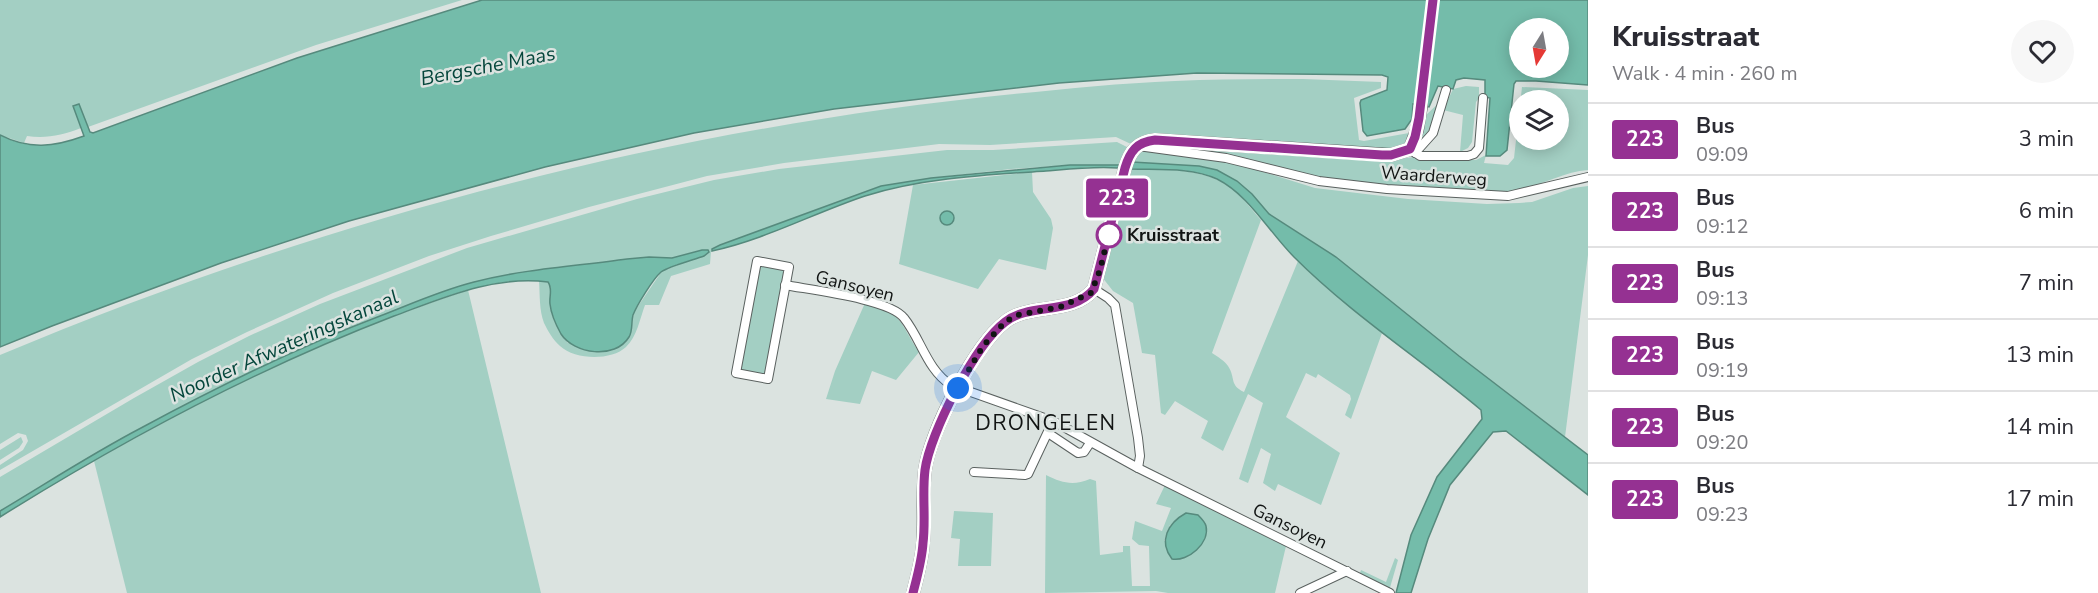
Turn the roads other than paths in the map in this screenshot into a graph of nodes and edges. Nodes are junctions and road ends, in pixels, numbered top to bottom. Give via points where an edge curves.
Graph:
1 (1446, 90) dead end
2 (1483, 98) dead end
3 (1421, 106) dead end
4 (1136, 146) junction
5 (1412, 151) junction
6 (1588, 177) edge
7 (785, 285) junction
8 (1094, 289) junction
9 (958, 388) junction
10 (1053, 421) junction
11 (1048, 433) junction
12 (1090, 443) junction
13 (1138, 468) junction
14 (974, 472) dead end
15 (1347, 571) junction
16 (913, 593) edge
17 (1300, 593) edge
18 (1390, 593) edge

1 - 5 street via 1433,133
2 - 5 street via 1479,148 1474,154 1420,156
3 - 5 street
4 - 5 street via 1155,140 1382,155
4 - 6 street, Waarderweg via 1226,158 1319,181 1444,193 1508,196
4 - 8 street via 1128,155
7 - 7 street via 768,379 736,373 757,261 789,267
7 - 9 street, Gansoyen via 896,310 933,367 945,381
8 - 9 street via 1060,307 1017,315 1005,322 983,346
8 - 13 street via 1114,305 1138,438
9 - 10 street, Gansoyen
9 - 16 street via 933,440 926,468 923,542
10 - 11 street
10 - 12 street, Gansoyen
11 - 12 street via 1078,453 1084,452
11 - 14 street via 1028,474
12 - 13 street, Gansoyen
13 - 15 street, Gansoyen
15 - 17 street
15 - 18 street, Gansoyen

